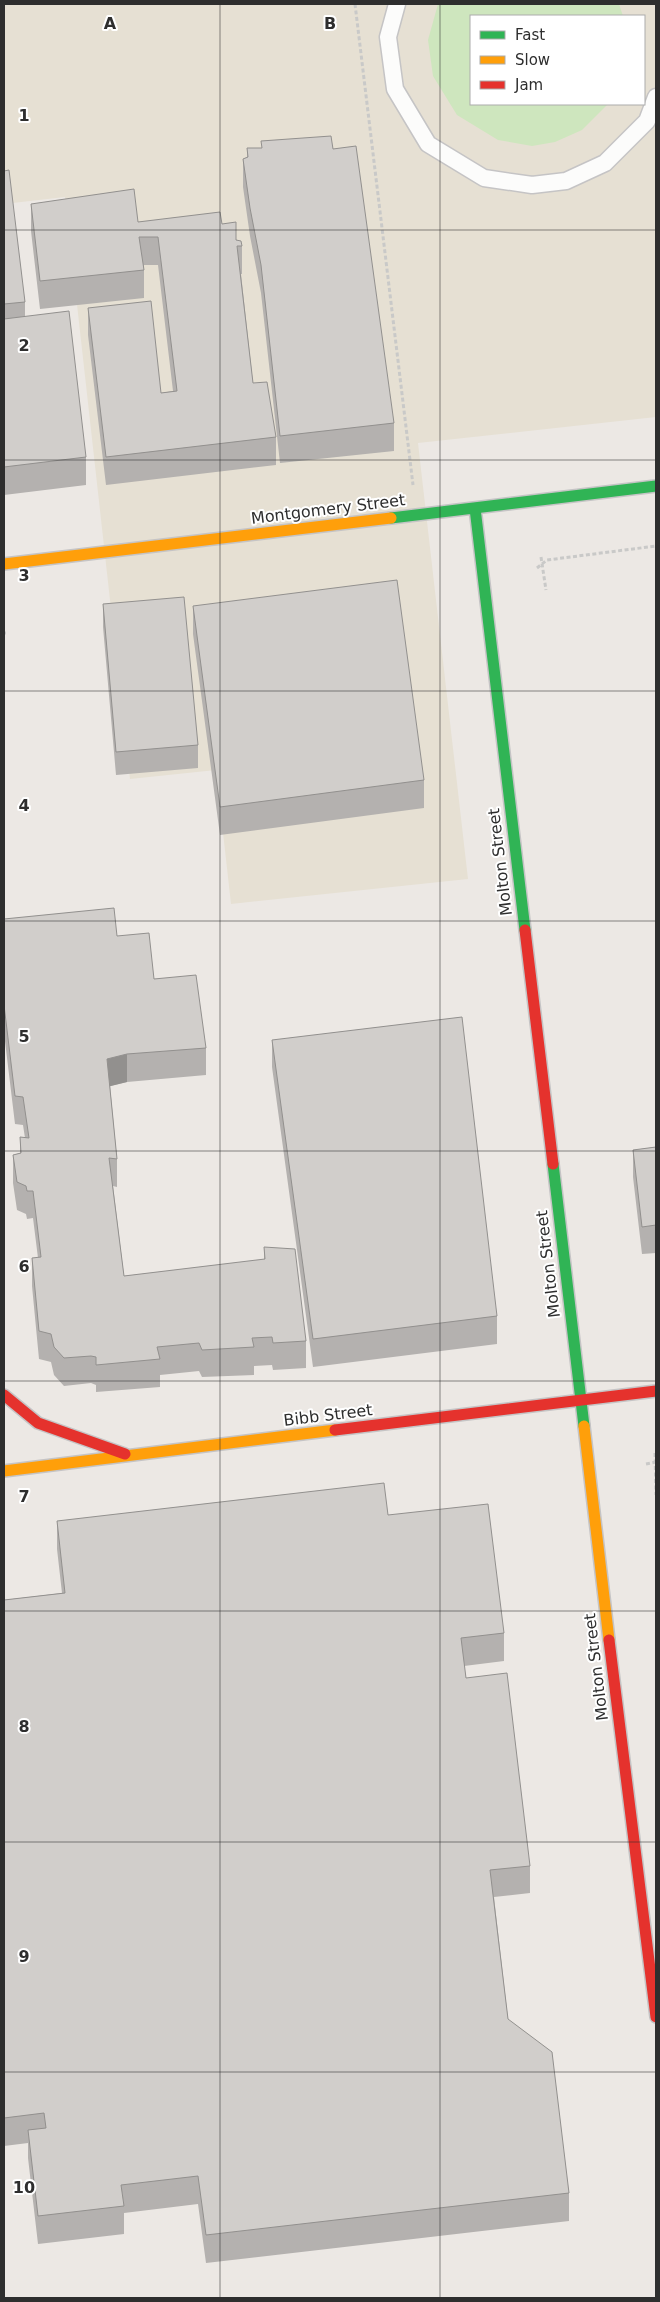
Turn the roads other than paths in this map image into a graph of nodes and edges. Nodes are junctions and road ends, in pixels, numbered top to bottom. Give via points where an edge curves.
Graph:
1 (397, 4) edge
2 (656, 97) edge
3 (656, 486) edge
4 (475, 508) junction
5 (4, 564) edge
6 (656, 1392) edge
7 (4, 1395) edge
8 (580, 1400) junction
9 (131, 1456) junction
10 (4, 1471) edge
11 (650, 1925) edge
12 (656, 2017) edge

1 - 2 lane via 388,37 395,89 428,144 484,178 532,185 566,181 605,163 647,121
3 - 4 street, Montgomery Street
4 - 5 street, Montgomery Street
4 - 8 street, Molton Street
6 - 8 street, Bibb Street
7 - 9 street via 38,1423
8 - 9 street, Bibb Street
8 - 11 street, Molton Street
9 - 10 street, Bibb Street
11 - 12 street, Molton Street

